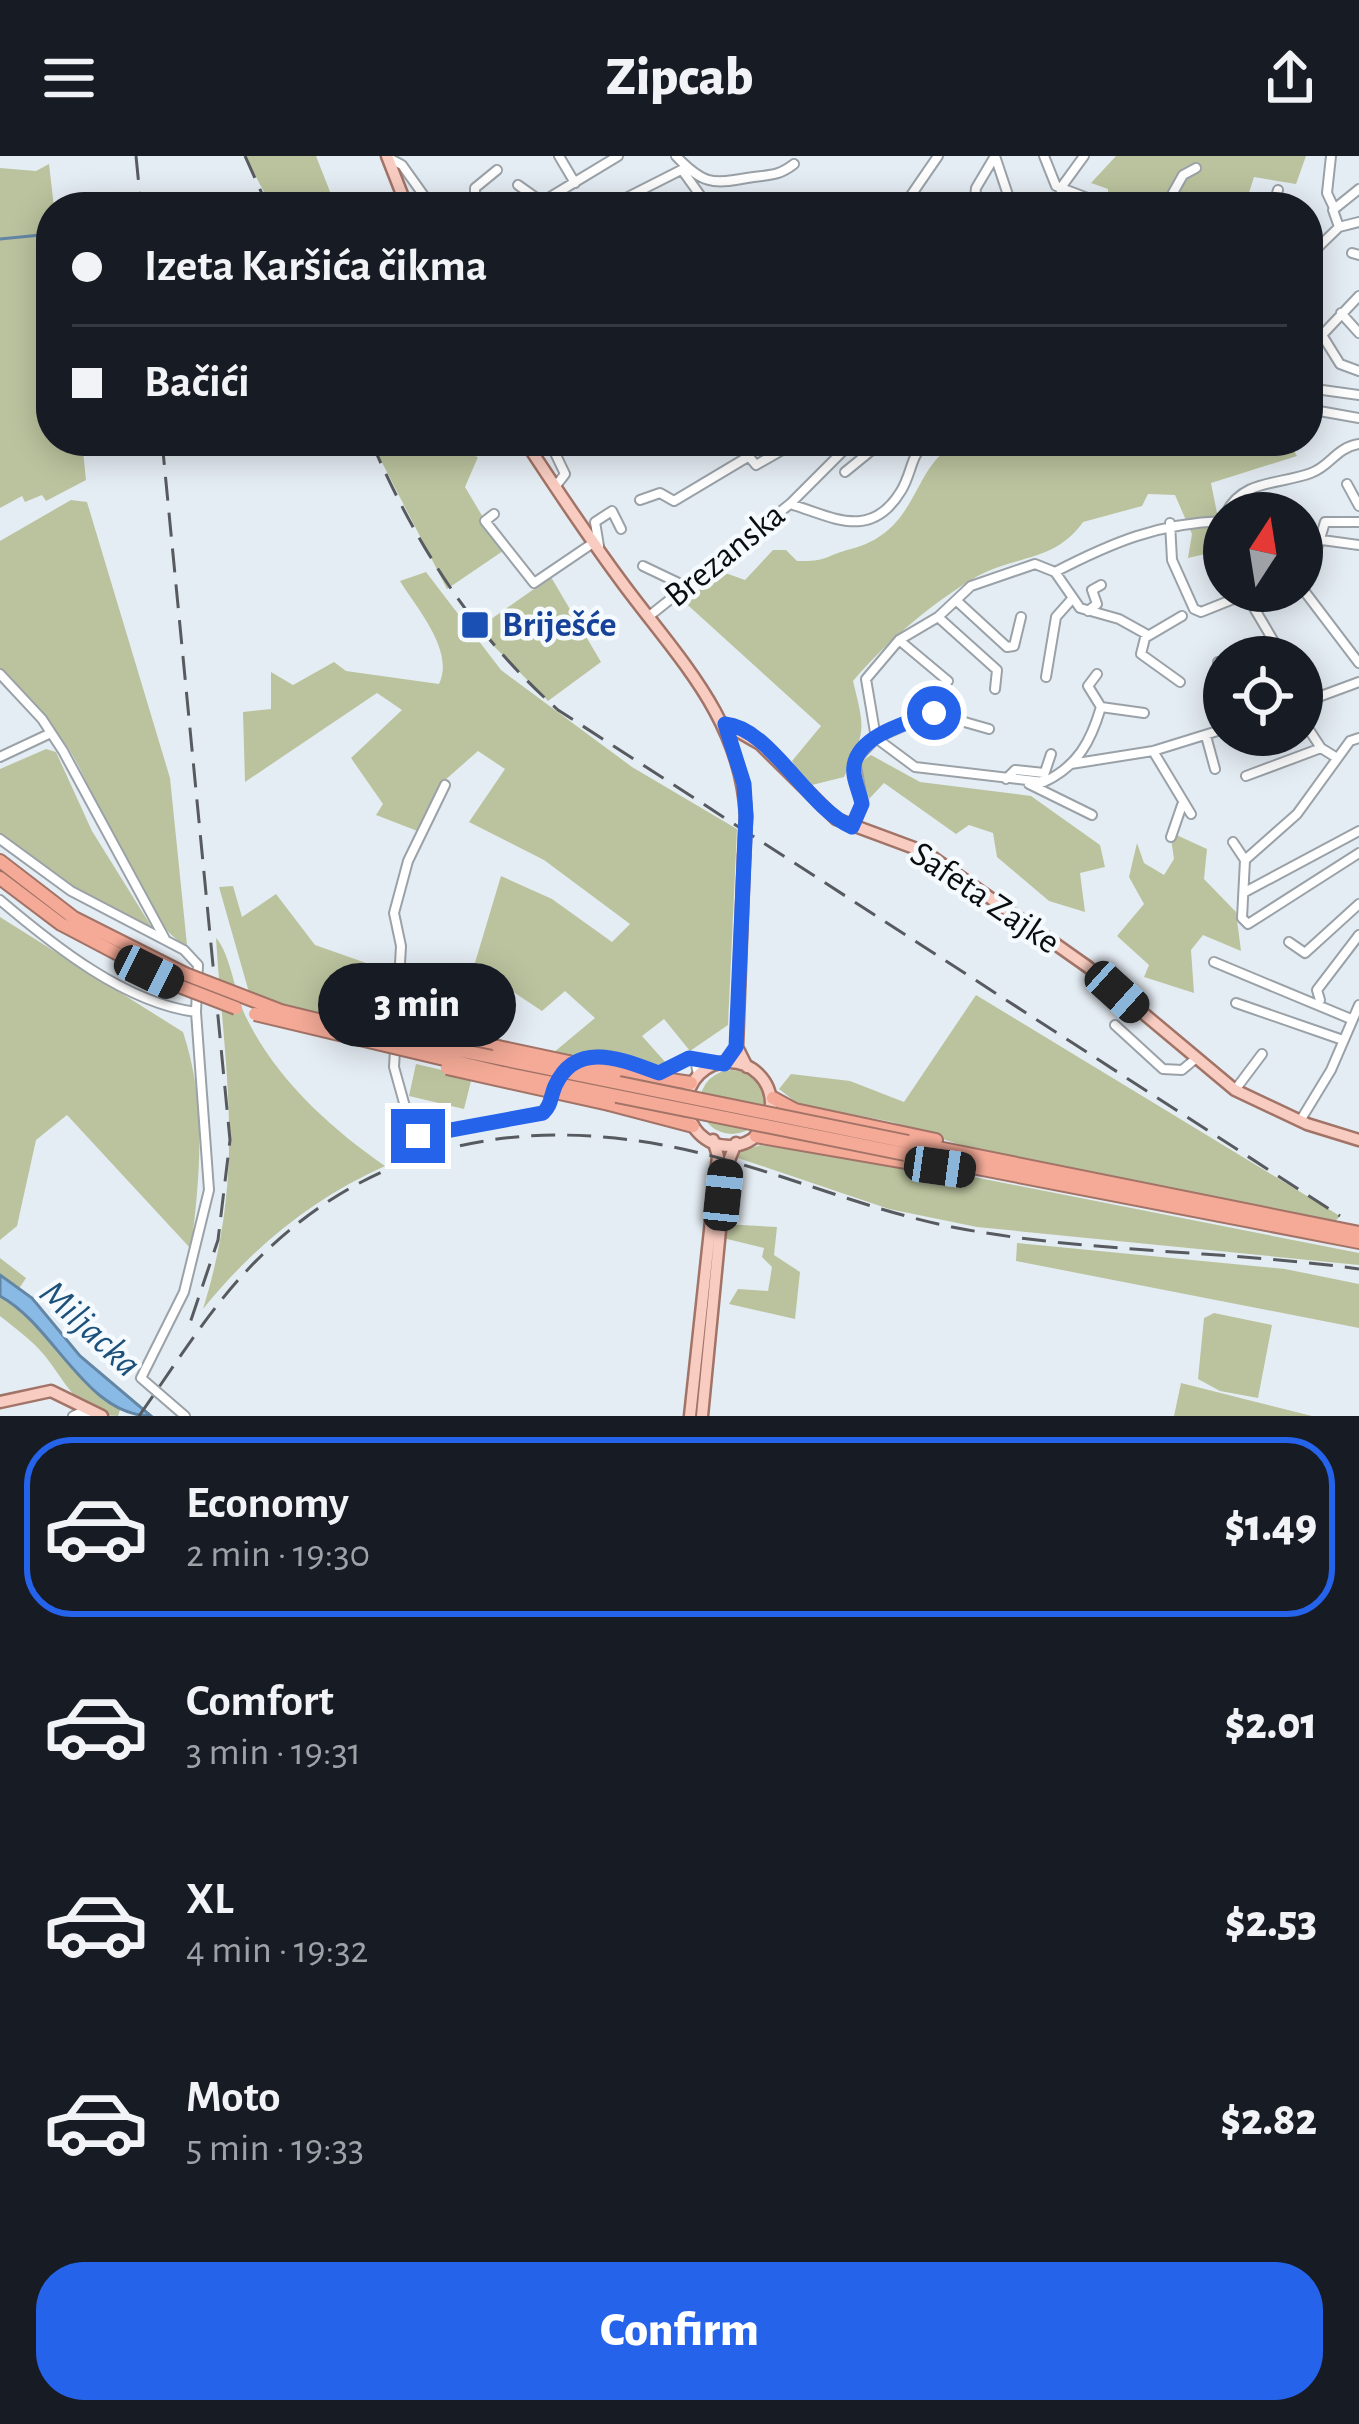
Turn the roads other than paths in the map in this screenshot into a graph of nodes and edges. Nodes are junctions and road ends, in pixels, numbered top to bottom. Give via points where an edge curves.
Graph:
1 (387, 156) edge
2 (559, 156) edge
3 (618, 156) edge
4 (676, 156) edge
5 (938, 156) edge
6 (995, 156) edge
7 (1044, 156) edge
8 (1084, 156) edge
9 (1330, 156) edge
10 (794, 164) dead end
11 (1196, 168) dead end
12 (684, 169) junction
13 (497, 170) dead end
14 (575, 183) junction
15 (518, 185) dead end
16 (1060, 189) junction
17 (1359, 189) edge
18 (401, 192) edge
19 (421, 192) edge
20 (475, 192) edge
21 (528, 192) edge
22 (559, 192) edge
23 (638, 192) edge
24 (699, 192) edge
25 (913, 192) edge
26 (976, 192) edge
27 (1007, 192) edge
28 (1069, 192) edge
29 (1173, 192) edge
30 (1334, 208) junction
31 (1359, 223) edge
32 (1339, 227) junction
33 (1323, 242) edge
34 (1359, 296) edge
35 (1341, 313) junction
36 (1323, 334) edge
37 (1359, 334) edge
38 (1323, 337) edge
39 (1359, 371) edge
40 (1323, 390) edge
41 (1359, 395) edge
42 (1323, 409) edge
43 (1359, 418) edge
44 (1359, 444) edge
45 (535, 456) edge
46 (556, 456) edge
47 (772, 456) edge
48 (838, 456) edge
49 (864, 456) edge
50 (914, 456) edge
51 (746, 458) joint
52 (844, 472) dead end
53 (1347, 484) dead end
54 (555, 487) junction
55 (1242, 492) edge
56 (640, 500) dead end
57 (790, 504) junction
58 (1359, 506) edge
59 (494, 514) dead end
60 (1203, 520) edge
61 (1359, 522) edge
62 (1170, 523) junction
63 (621, 529) dead end
64 (1323, 534) edge
65 (1323, 540) edge
66 (1359, 545) edge
67 (597, 549) junction
68 (643, 566) dead end
69 (1055, 572) junction
70 (1101, 585) dead end
71 (687, 586) junction
72 (1072, 599) junction
73 (958, 602) junction
74 (1203, 607) edge
75 (1087, 612) junction
76 (1320, 612) edge
77 (1182, 616) dead end
78 (648, 617) junction
79 (938, 617) junction
80 (1021, 617) dead end
81 (1148, 636) junction
82 (899, 640) junction
83 (1359, 663) edge
84 (0, 674) edge
85 (1096, 674) dead end
86 (1046, 677) dead end
87 (948, 681) dead end
88 (1180, 682) dead end
89 (1359, 682) edge
90 (995, 688) dead end
91 (1323, 695) edge
92 (1101, 706) junction
93 (1144, 713) dead end
94 (725, 724) junction
95 (989, 729) dead end
96 (51, 733) junction
97 (1203, 737) edge
98 (876, 738) junction
99 (1359, 739) edge
100 (1323, 749) edge
101 (1153, 751) junction
102 (1051, 754) dead end
103 (1211, 756) edge
104 (1300, 756) edge
105 (0, 757) edge
106 (1337, 758) junction
107 (1070, 764) junction
108 (1215, 769) dead end
109 (1246, 776) dead end
110 (1044, 778) junction
111 (1005, 780) junction
112 (1028, 783) junction
113 (445, 785) dead end
114 (1183, 803) junction
115 (1091, 814) dead end
116 (1191, 814) dead end
117 (852, 827) junction
118 (1359, 831) edge
119 (1171, 837) dead end
120 (0, 839) edge
121 (1233, 842) dead end
122 (1359, 853) edge
123 (1245, 860) junction
124 (0, 861) edge
125 (0, 878) edge
126 (1245, 892) junction
127 (0, 901) edge
128 (1359, 904) edge
129 (1359, 935) edge
130 (166, 941) junction
131 (1289, 942) dead end
132 (1214, 962) dead end
133 (182, 980) junction
134 (1320, 1002) junction
135 (1236, 1004) dead end
136 (1359, 1004) edge
137 (196, 1012) junction
138 (255, 1014) junction
139 (1351, 1018) junction
140 (1114, 1025) dead end
141 (1340, 1039) junction
142 (409, 1040) junction
143 (736, 1047) junction
144 (1262, 1054) dead end
145 (694, 1058) junction
146 (1194, 1060) junction
147 (718, 1065) junction
148 (747, 1067) junction
149 (694, 1079) junction
150 (1235, 1090) junction
151 (773, 1098) junction
152 (1300, 1121) junction
153 (693, 1126) junction
154 (756, 1136) junction
155 (713, 1140) junction
156 (1359, 1140) edge
157 (736, 1143) junction
158 (907, 1148) junction
159 (1097, 1192) junction
160 (1177, 1196) junction
161 (1359, 1233) edge
162 (1359, 1242) edge
163 (0, 1402) edge
164 (73, 1416) edge
165 (88, 1416) edge
166 (102, 1416) edge
167 (185, 1416) edge
168 (691, 1416) edge
169 (702, 1416) edge

1 - 18 main road
1 - 19 street
2 - 14 street
3 - 14 street
4 - 12 street
5 - 25 street
6 - 26 street
6 - 27 street
7 - 16 street
8 - 16 street
9 - 30 street
10 - 12 street via 773,177 721,185
11 - 29 street
12 - 23 street
12 - 24 street
13 - 20 street
14 - 22 street
15 - 21 street
16 - 28 street
17 - 30 street
30 - 32 street
31 - 32 street
32 - 33 street
34 - 35 street
35 - 36 street
35 - 37 street
38 - 39 street via 1340,364
40 - 41 street
42 - 43 street
44 - 55 street via 1338,449 1312,473
45 - 54 main road, Safeta Zajke
46 - 54 street via 565,474
47 - 51 street via 756,465
48 - 57 street, Brezanska
49 - 52 street
50 - 57 street via 899,494 866,519 842,524
51 - 56 street via 674,501 660,493
53 - 58 street
54 - 67 main road, Safeta Zajke
57 - 71 street, Brezanska
59 - 67 street via 485,521 534,583
60 - 62 street
61 - 64 street via 1325,522
62 - 69 street
62 - 74 street via 1172,560 1195,610
63 - 67 street via 612,512 595,522
65 - 66 street
67 - 78 main road, Safeta Zajke
68 - 71 street
69 - 72 street
69 - 73 street via 1035,564 971,586
70 - 75 street via 1092,591 1097,606
71 - 78 street, Brezanska
72 - 75 street
72 - 86 street via 1056,617
73 - 79 street
73 - 80 street via 1007,647
75 - 81 street
76 - 83 street
77 - 81 street
78 - 94 main road, Safeta Zajke
79 - 82 street
79 - 90 street via 997,670
81 - 88 street via 1141,654
82 - 87 street
82 - 98 street via 866,679
84 - 96 street
85 - 92 street via 1088,686
89 - 91 street
92 - 93 street
92 - 107 street via 1088,747
94 - 117 main road, Safeta Zajke via 745,732
94 - 143 main road, bridge via 746,816
95 - 98 street via 934,713
96 - 105 street
96 - 130 street
97 - 101 street
98 - 111 street via 915,766
98 - 117 street via 855,760 862,804
99 - 106 street
100 - 106 street
101 - 107 street
101 - 114 street
102 - 110 street
103 - 108 street
104 - 109 street
106 - 123 street via 1297,814
107 - 110 street
110 - 111 street via 1015,770
110 - 112 street
111 - 112 street
112 - 115 street
113 - 145 street via 413,848 394,913 401,963 394,1066 411,1128 422,1136 543,1113 568,1067 586,1055 659,1073
114 - 116 street
114 - 119 street
117 - 146 main road, Safeta Zajke via 925,852 1088,968
118 - 126 street
120 - 130 street via 70,891
121 - 123 street
122 - 126 street via 1248,924
123 - 126 street
124 - 133 highway via 74,919
125 - 133 highway via 61,924
127 - 137 street via 125,986
128 - 131 street via 1306,953
129 - 134 street via 1316,990
130 - 137 street via 198,965
132 - 134 street
133 - 138 highway, bridge
133 - 142 highway, bridge
134 - 139 street
135 - 141 street
136 - 139 street
137 - 167 street via 207,1203 184,1292 141,1378
138 - 153 highway, bridge via 479,1078
138 - 158 highway, bridge via 503,1073
139 - 141 street
140 - 146 street via 1162,1069 1182,1070
141 - 152 street
142 - 149 highway, bridge
142 - 158 highway, bridge
143 - 147 main road
143 - 148 main road
144 - 150 street
145 - 147 street
145 - 149 street
146 - 150 main road, Safeta Zajke
147 - 148 main road
147 - 149 main road
148 - 151 main road
149 - 153 main road via 686,1109
150 - 152 main road, Safeta Zajke
151 - 154 main road
151 - 160 highway via 794,1110
152 - 156 main road, Safeta Zajke
153 - 155 main road
154 - 157 main road
154 - 159 highway
155 - 157 main road
155 - 168 main road via 718,1156
157 - 169 main road via 726,1168
158 - 159 highway
158 - 160 highway
159 - 162 highway
160 - 161 highway
163 - 166 main road via 51,1391
164 - 165 street

